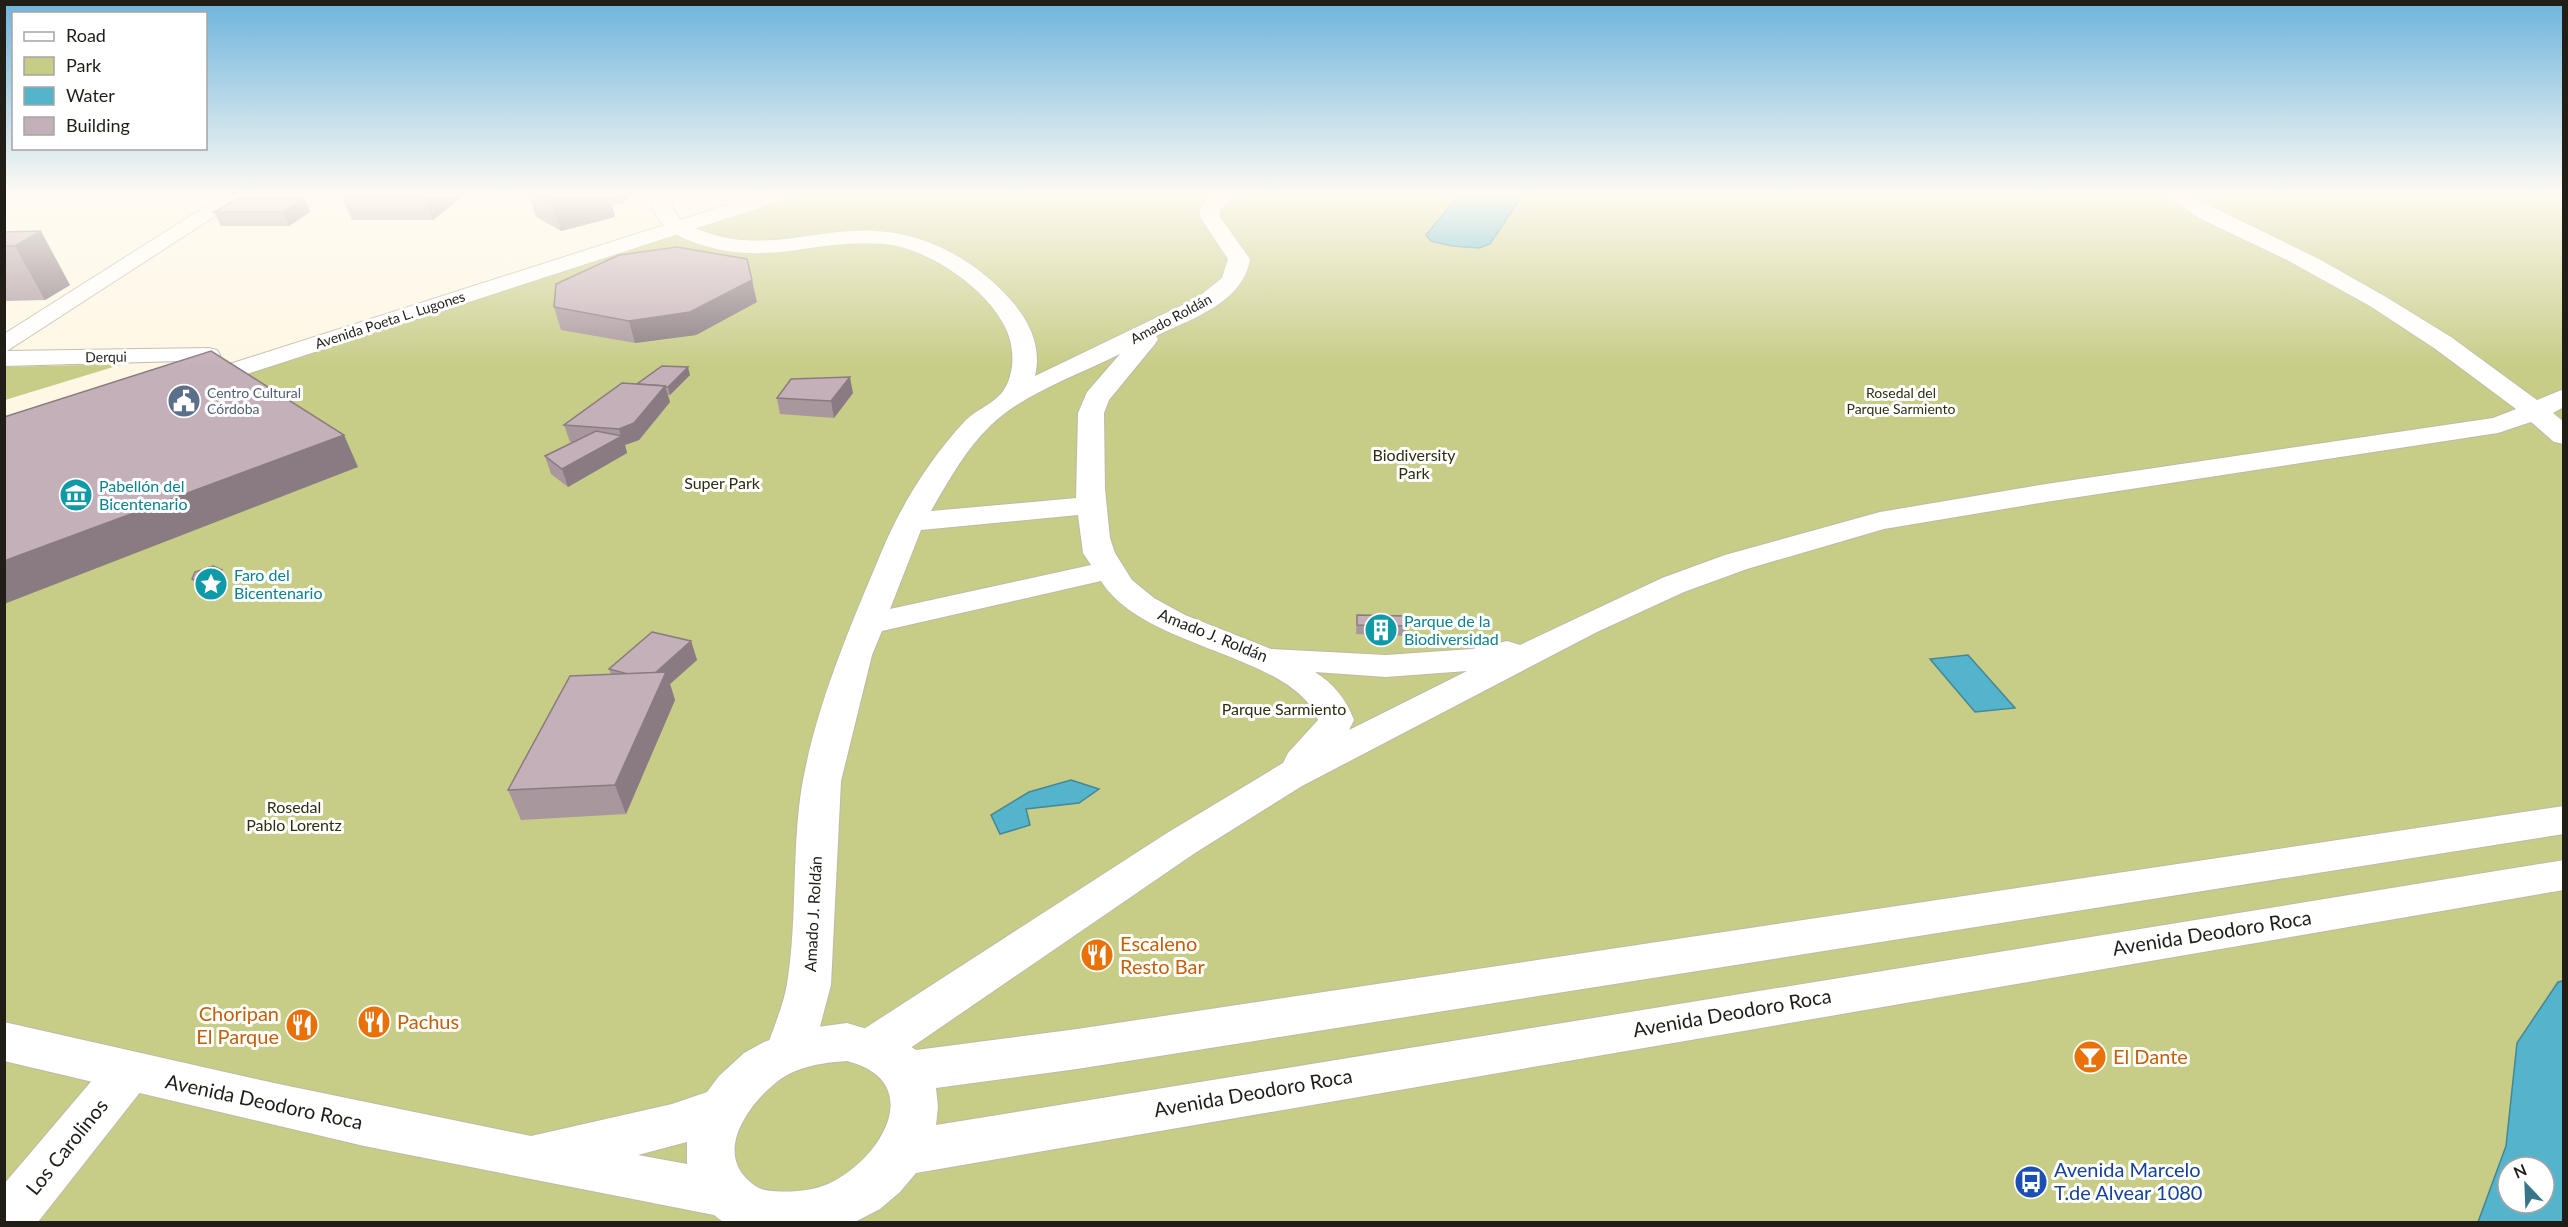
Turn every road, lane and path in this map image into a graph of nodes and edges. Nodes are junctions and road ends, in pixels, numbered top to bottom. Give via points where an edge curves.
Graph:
1 (147, 253) edge
2 (535, 253) edge
3 (554, 253) edge
4 (933, 253) edge
5 (1236, 253) edge
6 (2291, 253) edge
7 (1153, 330) junction
8 (281, 332) dead end
9 (4, 345) edge
10 (4, 359) edge
11 (134, 378) edge
12 (177, 389) edge
13 (1015, 396) junction
14 (2564, 397) edge
15 (2536, 411) junction
16 (2564, 436) edge
17 (1091, 505) junction
18 (909, 522) junction
19 (1110, 570) junction
20 (867, 624) junction
21 (1559, 638) junction
22 (1266, 659) junction
23 (1288, 777) junction
24 (2564, 820) edge
25 (2564, 875) edge
26 (4, 1041) edge
27 (789, 1053) junction
28 (889, 1060) junction
29 (128, 1072) junction
30 (723, 1108) junction
31 (901, 1153) junction
32 (525, 1158) junction
33 (749, 1210) edge
34 (6, 1222) edge

1 - 9 street
2 - 8 street, Avenida Poeta L. Lugones
3 - 12 street, Avenida Poeta L. Lugones
4 - 13 street via 987,287 1021,331 1026,365
5 - 7 street, Amado Roldán via 1237,270 1224,290
6 - 15 street via 2451,347
7 - 13 street, Amado Roldán
7 - 17 street, Amado J. Roldán via 1096,398 1091,413
10 - 11 street, Derqui via 219,351
13 - 18 street, Amado J. Roldán via 983,418 951,453
14 - 15 street
15 - 16 street
15 - 21 street via 2498,425 1880,521 1736,562 1673,585
17 - 18 street
17 - 19 street, Amado J. Roldán via 1099,553
18 - 20 street, Amado J. Roldán
19 - 20 street
19 - 22 street, Amado J. Roldán via 1120,586 1142,605 1173,622
20 - 27 street, Amado J. Roldán via 822,781 809,985
21 - 22 street, Amado J. Roldán via 1472,660 1432,664 1386,666
21 - 23 street
22 - 23 street via 1326,695 1336,720 1330,732
23 - 28 street via 1181,843
24 - 28 street via 1077,1049
25 - 31 street, Avenida Deodoro Roca
26 - 29 street, Avenida Deodoro Roca
27 - 28 street via 818,1044 847,1042
27 - 30 street via 762,1067
28 - 31 street via 914,1095 913,1124
29 - 32 street, Avenida Deodoro Roca
29 - 34 street, Los Carolinos
30 - 32 street, Avenida Deodoro Roca via 672,1125
30 - 33 street via 713,1131 710,1154 714,1176
31 - 33 street via 881,1178 822,1212 790,1217
32 - 33 street, Avenida Deodoro Roca

